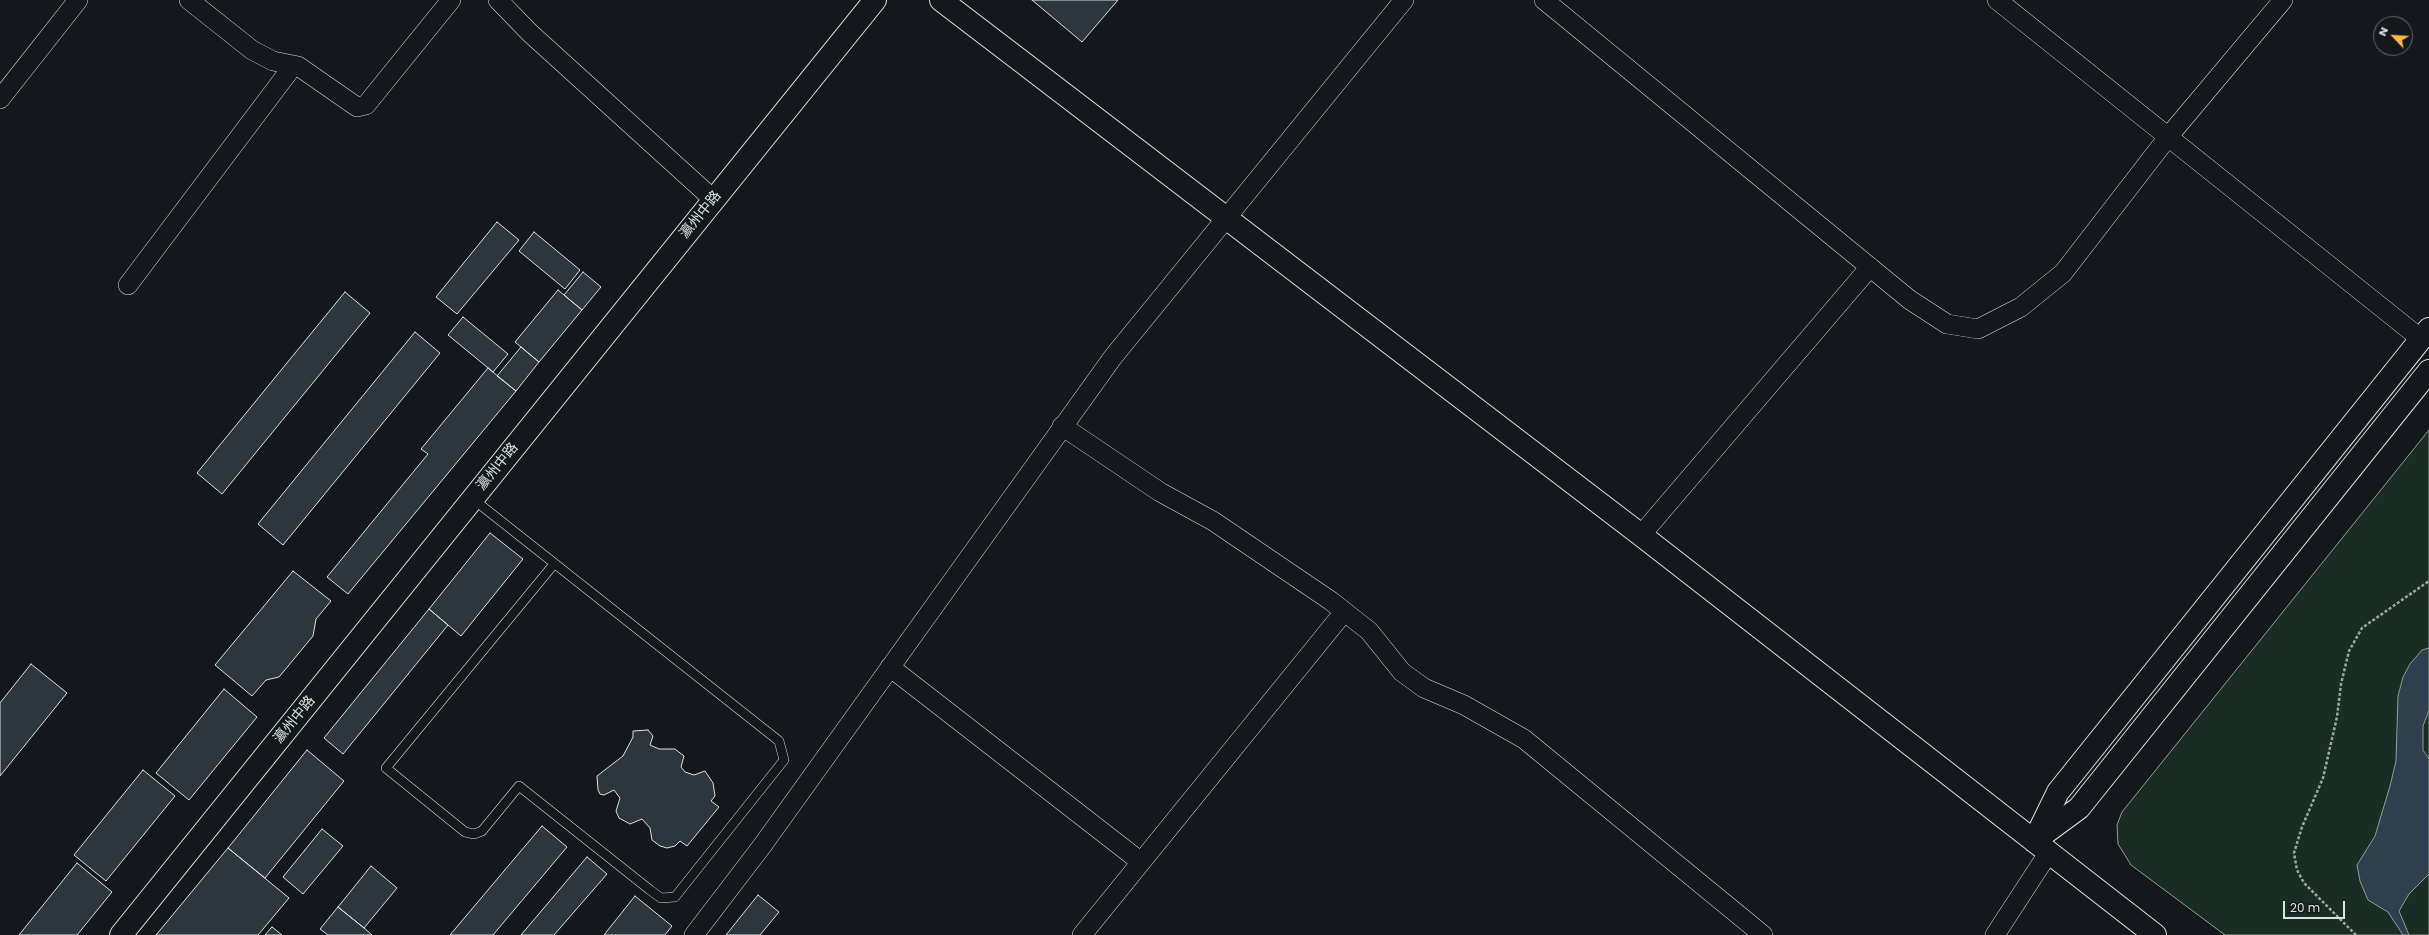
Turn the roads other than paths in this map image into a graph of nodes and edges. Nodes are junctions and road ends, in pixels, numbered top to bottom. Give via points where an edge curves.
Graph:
1 (78, 0) edge
2 (189, 0) edge
3 (451, 0) edge
4 (498, 0) edge
5 (875, 0) edge
6 (941, 0) edge
7 (1404, 0) edge
8 (1544, 0) edge
9 (1997, 0) edge
10 (2283, 0) edge
11 (293, 66) junction
12 (0, 99) edge
13 (2168, 137) junction
14 (714, 200) junction
15 (1226, 218) junction
16 (1870, 267) junction
17 (128, 285) dead end
18 (2425, 334) edge
19 (2429, 371) edge
20 (1062, 426) junction
21 (473, 499) junction
22 (1641, 535) junction
23 (554, 564) junction
24 (1344, 612) junction
25 (890, 667) junction
26 (2042, 847) junction
27 (1141, 862) junction
28 (121, 935) edge
29 (694, 935) edge
30 (1082, 935) edge
31 (1763, 935) edge
32 (1995, 935) edge
33 (2156, 935) edge

1 - 12 street
2 - 11 street via 252,50 273,61
3 - 11 street via 366,105 357,107 316,77
4 - 14 street via 530,33
5 - 14 street, 瀛州中路
6 - 15 street
7 - 15 street
8 - 16 street
9 - 13 street
10 - 13 street
11 - 17 street
13 - 16 street via 2063,273 2021,307 1978,329 1947,324 1910,300
13 - 18 street
14 - 21 street, 瀛州中路
15 - 20 street via 1113,357
15 - 22 street
16 - 22 street
18 - 26 street via 2058,792
19 - 26 street via 2079,808
20 - 24 street via 1160,492 1213,520
20 - 25 street
21 - 23 lane
21 - 28 street, 瀛州中路
22 - 26 street
23 - 23 lane via 779,741 784,754 784,760 675,897 661,898 519,786 482,831 474,834 465,832 386,768
24 - 27 street
24 - 31 street via 1369,631 1402,672 1424,688 1464,705 1524,739
25 - 27 street
25 - 29 street via 762,846
26 - 32 street
26 - 33 street
27 - 30 street

